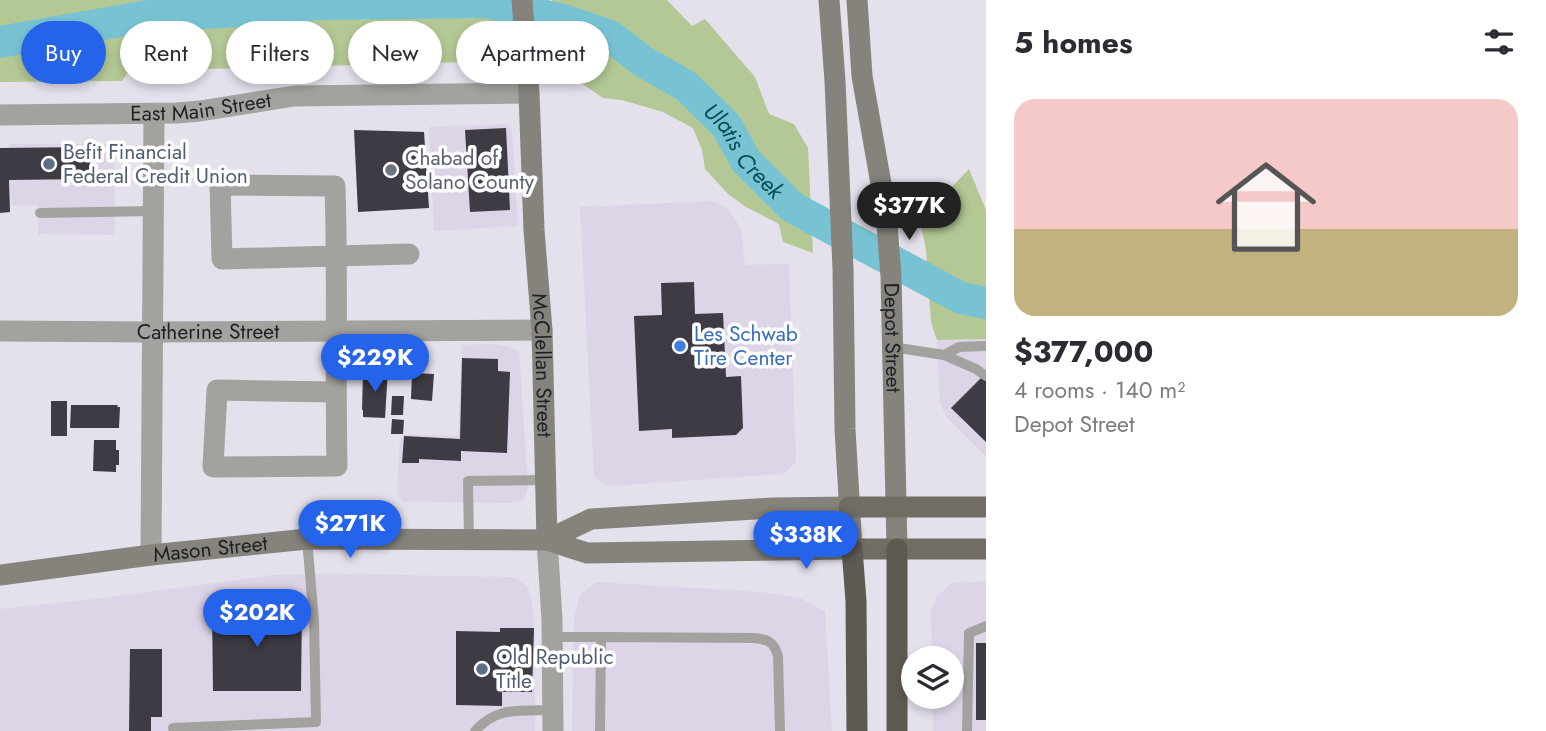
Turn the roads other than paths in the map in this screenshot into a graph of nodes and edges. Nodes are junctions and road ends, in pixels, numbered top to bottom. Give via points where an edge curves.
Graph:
1 (522, 0) edge
2 (829, 0) edge
3 (857, 0) edge
4 (529, 93) junction
5 (154, 114) junction
6 (0, 115) edge
7 (155, 211) junction
8 (40, 213) dead end
9 (409, 254) dead end
10 (337, 255) junction
11 (542, 330) junction
12 (0, 331) edge
13 (337, 331) junction
14 (154, 332) junction
15 (986, 346) edge
16 (892, 347) junction
17 (944, 355) junction
18 (986, 376) edge
19 (335, 392) junction
20 (545, 480) junction
21 (849, 507) junction
22 (896, 507) junction
23 (986, 507) edge
24 (307, 539) junction
25 (469, 540) junction
26 (547, 540) junction
27 (852, 549) junction
28 (897, 549) junction
29 (986, 549) edge
30 (151, 555) junction
31 (0, 575) edge
32 (986, 626) edge
33 (552, 637) junction
34 (601, 637) junction
35 (553, 720) edge
36 (173, 728) dead end
37 (475, 731) edge
38 (600, 731) edge
39 (780, 731) edge
40 (857, 731) edge
41 (897, 731) edge
42 (967, 731) edge

1 - 4 main road, McClellan Street
2 - 21 main road
3 - 16 main road, Depot Street via 862,76 886,212
4 - 5 street, East Main Street via 294,96
4 - 11 main road, McClellan Street
5 - 6 street, East Main Street
5 - 7 street
7 - 8 lane
7 - 14 street
9 - 10 street
10 - 10 street via 335,186 220,185 222,259
10 - 13 street
11 - 13 street, Catherine Street
11 - 20 main road, McClellan Street
12 - 14 street, Catherine Street
13 - 14 street, Catherine Street
13 - 19 street
14 - 30 street
15 - 17 lane via 959,347
16 - 17 lane
16 - 22 main road, Depot Street
17 - 18 lane
19 - 19 street via 337,466 214,467 217,390
20 - 25 lane via 468,481
20 - 26 main road, McClellan Street
21 - 22 main road
21 - 26 main road, Mason Street via 591,519
21 - 27 main road
22 - 23 main road
22 - 28 main road, Depot Street
24 - 25 main road, Mason Street
24 - 30 main road, Mason Street
24 - 36 lane via 316,722
25 - 26 main road, Mason Street
26 - 27 main road, Mason Street via 587,553
26 - 33 street, McClellan Street
27 - 28 main road
27 - 40 highway
28 - 29 main road
28 - 41 highway
30 - 31 main road, Mason Street
32 - 42 lane via 969,633
33 - 34 lane
33 - 35 street, McClellan Street
34 - 38 lane
34 - 39 lane via 765,639 778,656
35 - 37 lane via 505,711 488,718

